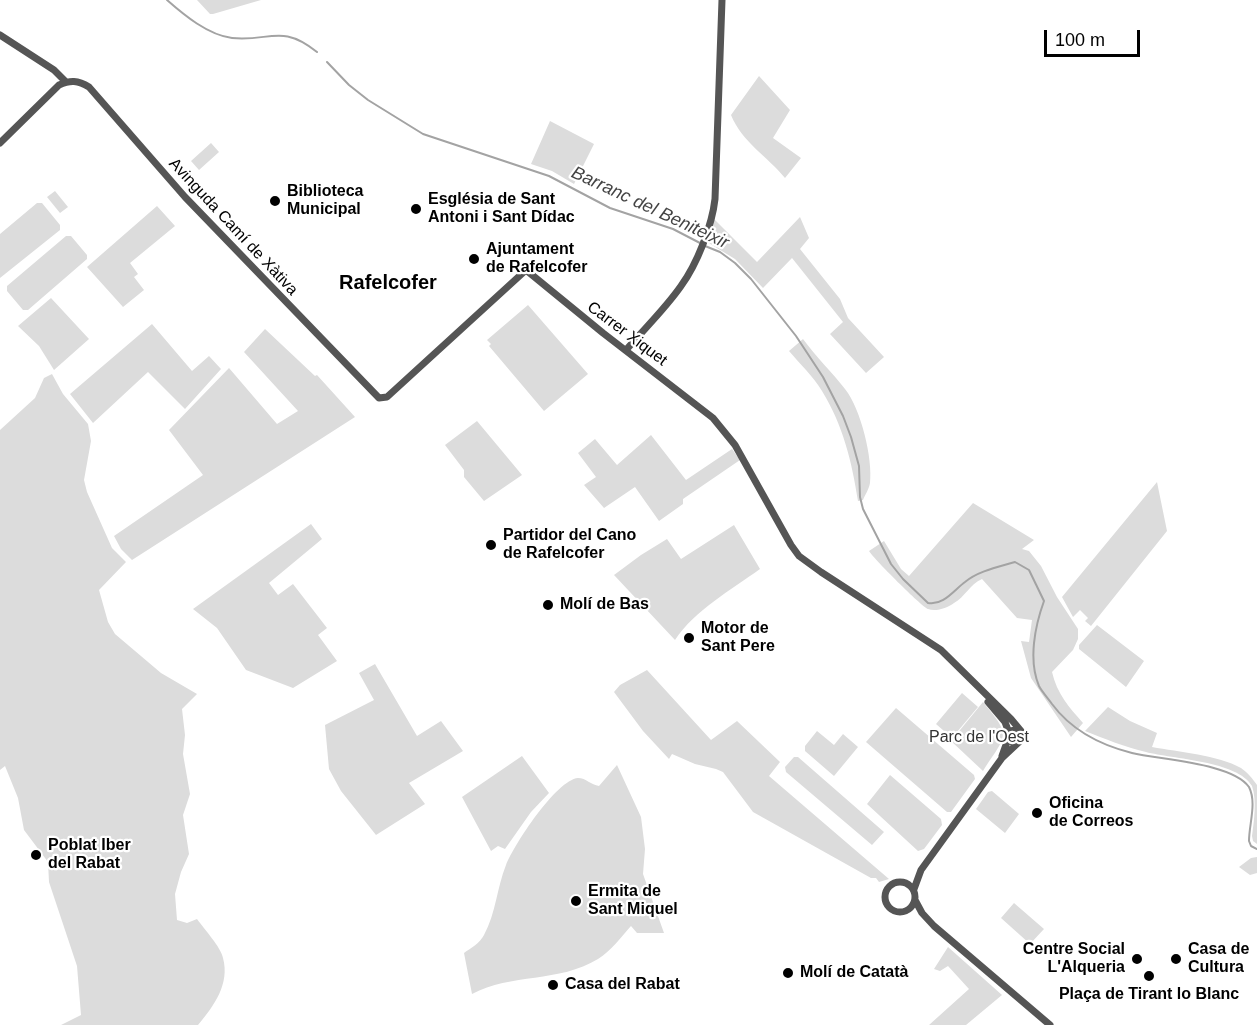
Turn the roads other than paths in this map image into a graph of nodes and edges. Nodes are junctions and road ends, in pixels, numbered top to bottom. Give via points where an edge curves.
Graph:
1 (722, 0) edge
2 (0, 35) edge
3 (66, 82) junction
4 (0, 143) edge
5 (526, 270) joint
6 (626, 350) junction
7 (982, 692) junction
8 (1021, 731) junction
9 (1009, 735) junction
10 (1018, 742) junction
11 (1002, 758) junction
12 (921, 870) junction
13 (904, 882) junction
14 (914, 889) junction
15 (915, 900) junction
16 (909, 910) junction
17 (934, 926) junction
18 (1050, 1025) edge

1 - 6 street via 713,213 680,288
2 - 3 street
3 - 4 street via 55,88
3 - 5 street, Avinguda Camí de Xàtiva via 83,83 95,93 180,192 380,398 387,397
5 - 6 street, Carrer Xiquet
6 - 7 street, Carrer Xiquet via 713,418 735,445 799,556 941,650
7 - 8 street
7 - 9 street via 1005,722
8 - 9 street via 1014,729
8 - 10 street via 1023,736
9 - 10 street via 1012,742
9 - 11 street
10 - 11 street
11 - 12 street
12 - 13 street
12 - 14 street
13 - 14 street
13 - 16 street via 890,885 885,900 896,912
14 - 15 street
15 - 16 street
15 - 17 street
16 - 17 street
17 - 18 street

